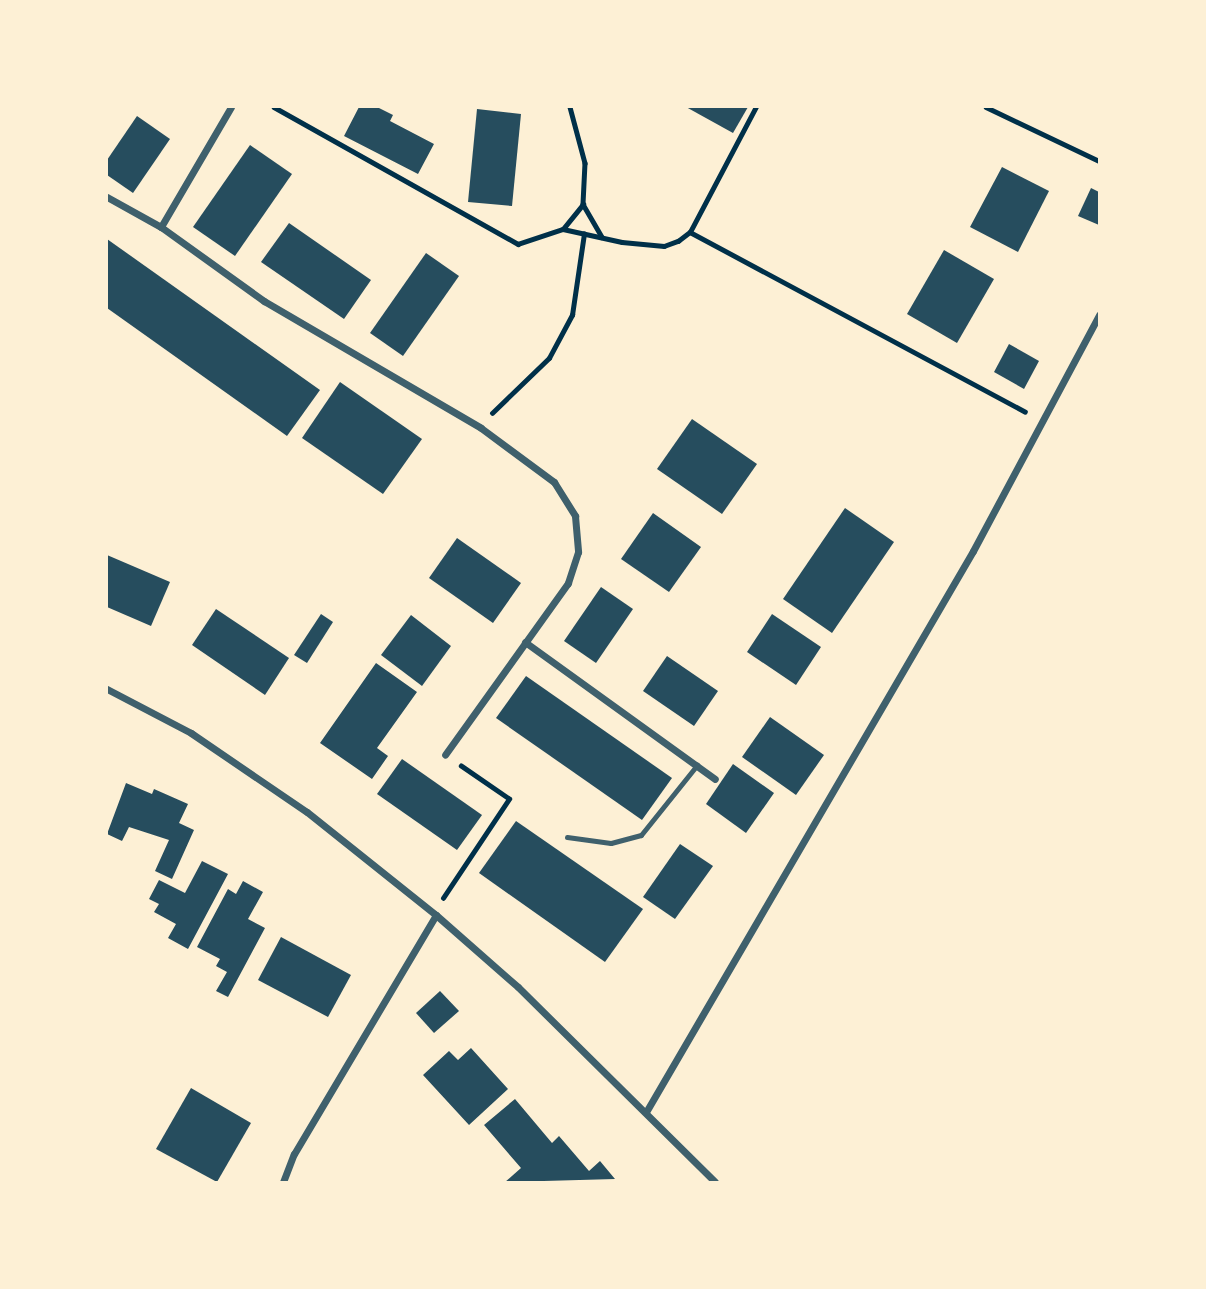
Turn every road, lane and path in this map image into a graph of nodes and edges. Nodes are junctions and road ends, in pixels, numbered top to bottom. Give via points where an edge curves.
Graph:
1 (231, 107) edge
2 (274, 107) edge
3 (570, 107) edge
4 (757, 107) edge
5 (986, 107) edge
6 (1099, 161) edge
7 (107, 197) edge
8 (583, 204) junction
9 (161, 227) junction
10 (563, 229) junction
11 (690, 232) junction
12 (584, 234) junction
13 (601, 237) junction
14 (1099, 315) edge
15 (1042, 421) junction
16 (481, 428) junction
17 (525, 642) junction
18 (107, 689) edge
19 (445, 755) joint
20 (697, 765) junction
21 (715, 779) dead end
22 (567, 837) dead end
23 (430, 894) dead end
24 (436, 915) junction
25 (646, 1112) junction
26 (283, 1182) edge
27 (715, 1182) edge

1 - 9 street
2 - 10 path via 518,244
3 - 8 path via 585,163
4 - 11 path
5 - 6 path
7 - 9 street
8 - 10 path
8 - 13 path
9 - 16 street via 264,302
10 - 12 path
11 - 13 path via 664,246
11 - 15 path
12 - 13 path
12 - 16 path via 572,315 549,358 506,395
14 - 15 street
15 - 25 street via 974,551
16 - 17 street via 554,482 575,516 575,568
17 - 19 street
17 - 20 street
18 - 24 street via 191,733 307,812
19 - 23 path via 509,799 440,903
20 - 21 street
20 - 22 lane via 641,835 611,843
24 - 25 street via 518,987
24 - 26 street via 294,1154
25 - 27 street

